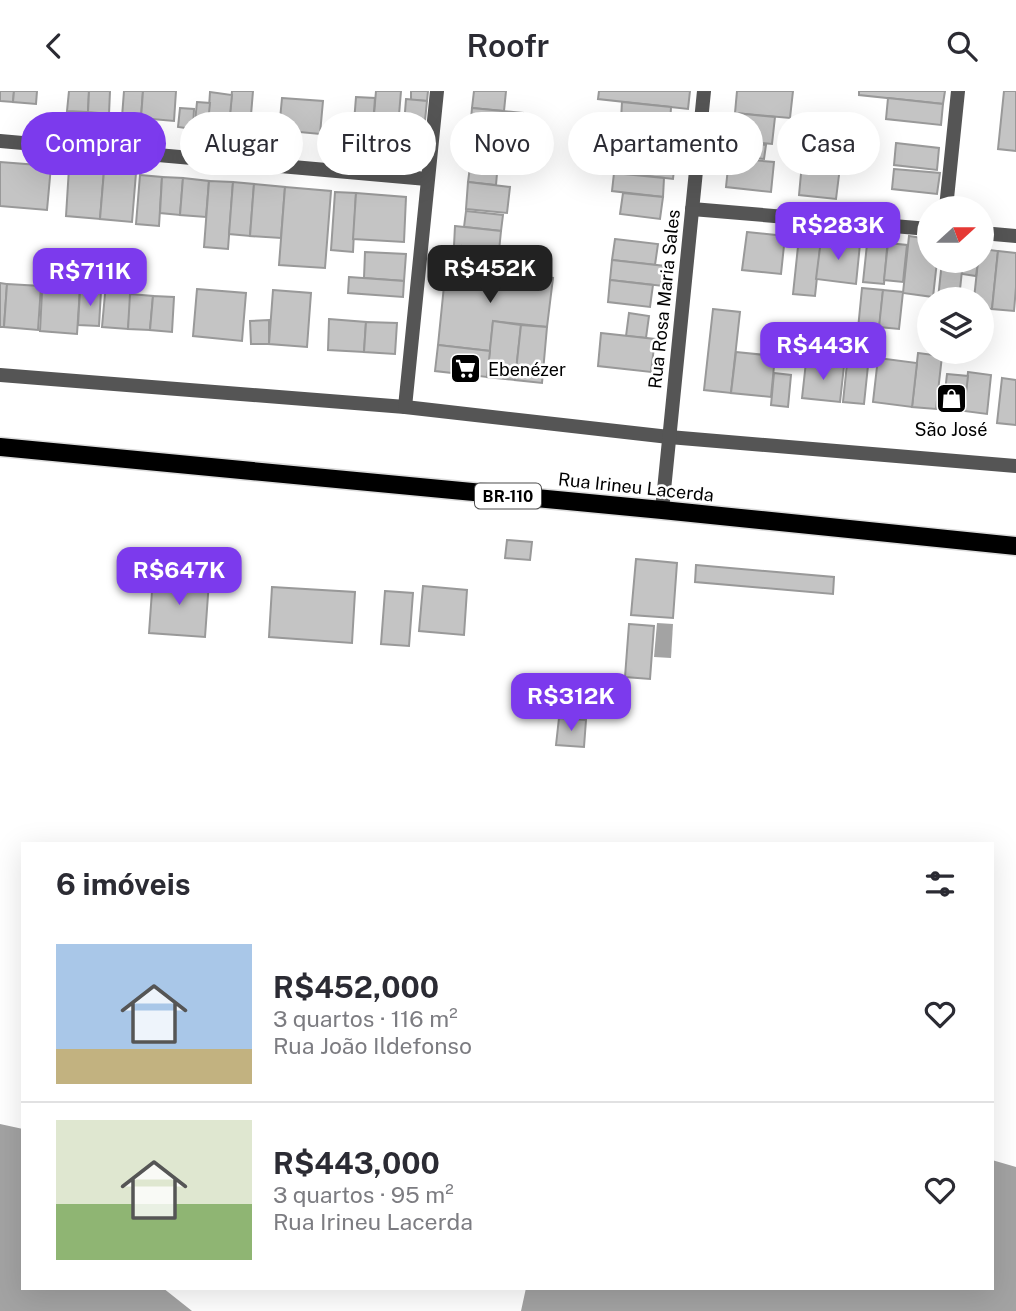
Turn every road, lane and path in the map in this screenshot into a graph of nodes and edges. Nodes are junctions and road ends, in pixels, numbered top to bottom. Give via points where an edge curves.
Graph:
1 (437, 91) edge
2 (704, 91) edge
3 (958, 91) edge
4 (0, 141) edge
5 (427, 179) junction
6 (947, 196) edge
7 (692, 209) junction
8 (917, 228) edge
9 (994, 234) edge
10 (1016, 236) edge
11 (0, 375) edge
12 (405, 407) junction
13 (669, 437) junction
14 (0, 447) edge
15 (1016, 466) edge
16 (662, 510) junction
17 (1016, 547) edge

1 - 5 street
2 - 7 street, Rua Rosa Maria Sales
3 - 6 street
4 - 5 street
5 - 12 street
7 - 8 street
7 - 13 street, Rua Rosa Maria Sales
9 - 10 street
11 - 12 street
12 - 13 street
13 - 15 street
13 - 16 street, Rua Rosa Maria Sales
14 - 16 main road, Rua Irineu Lacerda / BR-110
16 - 17 main road, Rua Irineu Lacerda / BR-110

